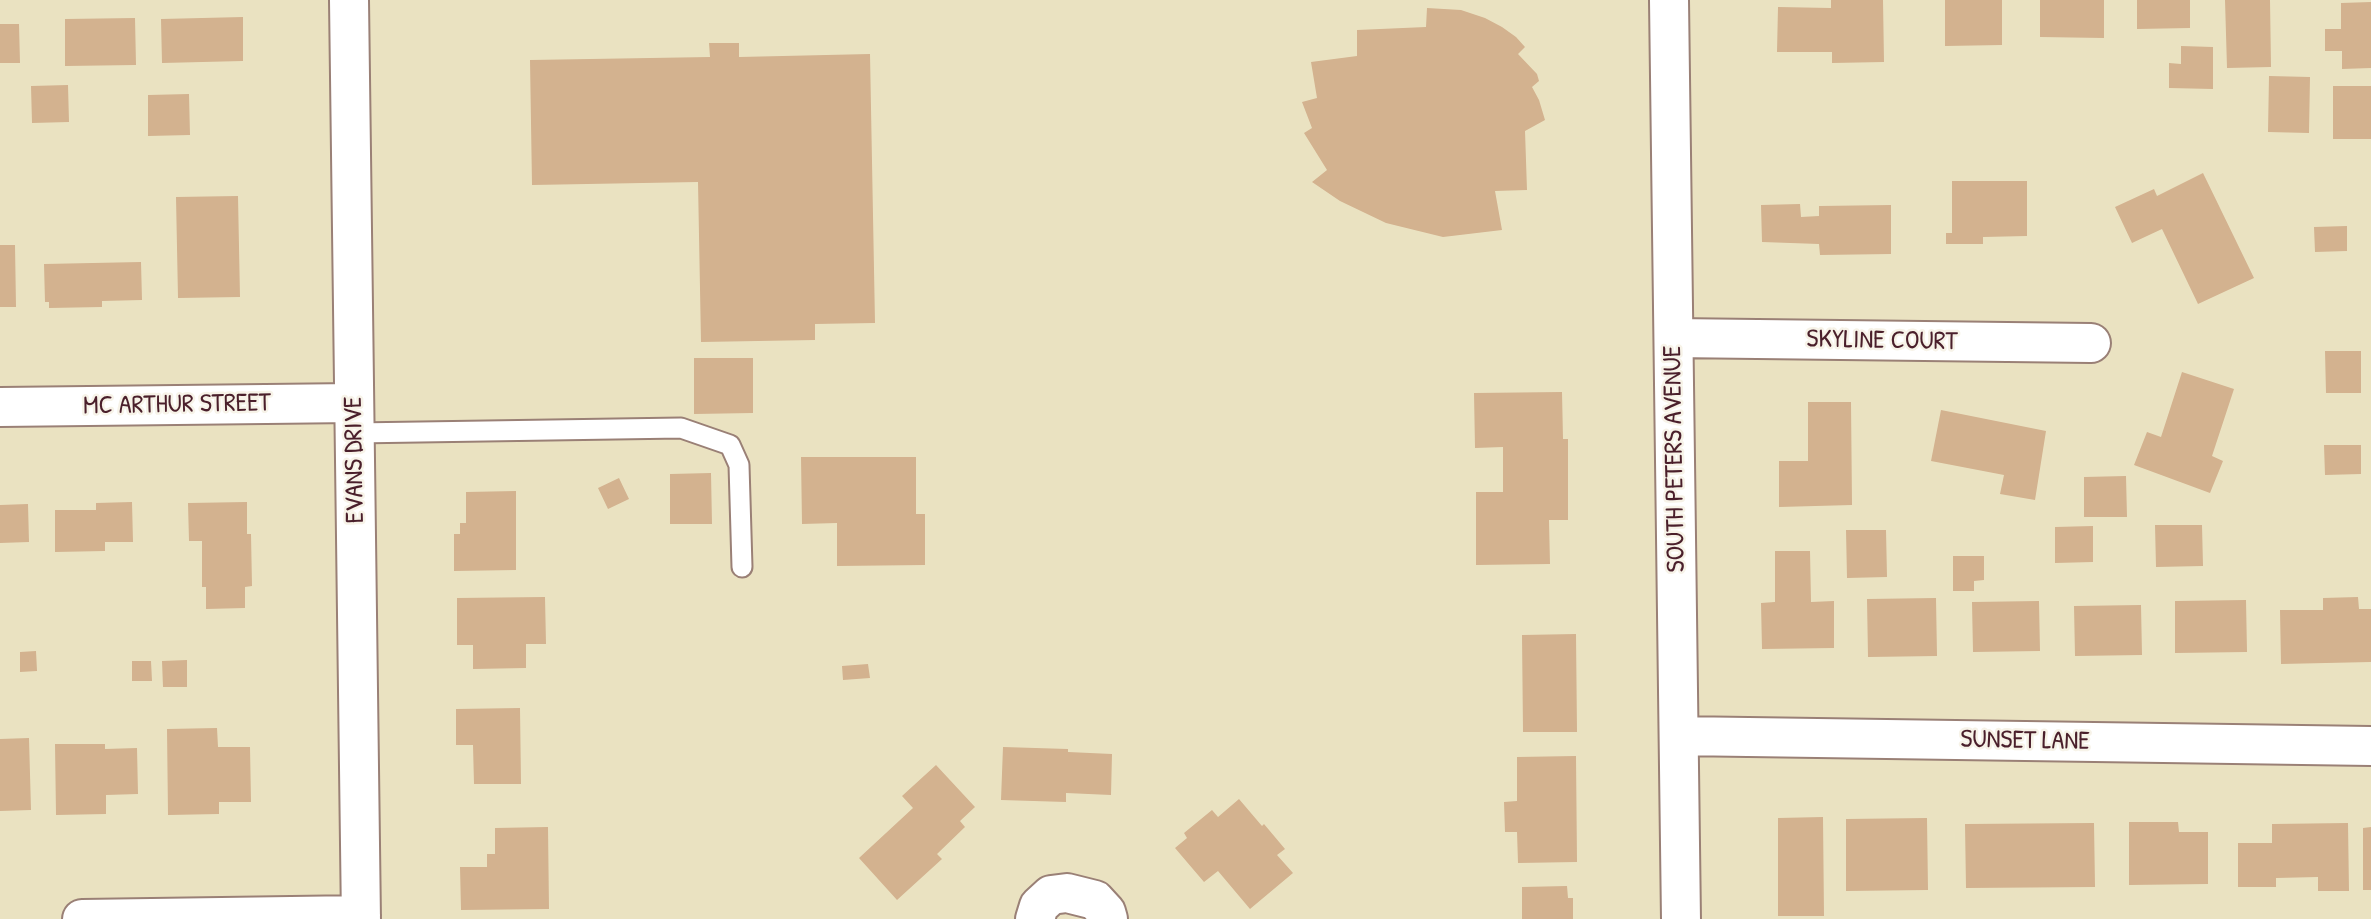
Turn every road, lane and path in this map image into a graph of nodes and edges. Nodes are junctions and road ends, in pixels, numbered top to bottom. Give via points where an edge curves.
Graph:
1 (349, 0) edge
2 (1670, 0) edge
3 (1674, 338) junction
4 (2091, 343) dead end
5 (0, 407) edge
6 (354, 418) junction
7 (742, 567) dead end
8 (1679, 736) junction
9 (2371, 746) edge
10 (361, 917) edge
11 (82, 919) edge
12 (1035, 919) edge
13 (1108, 919) edge
14 (1681, 919) edge

1 - 6 street, EVANS DRIVE
2 - 3 street, SOUTH PETERS AVENUE
3 - 4 street, SKYLINE COURT
3 - 8 street, SOUTH PETERS AVENUE
5 - 6 street, MC ARTHUR STREET
6 - 7 lane via 681,428 730,445 739,466
6 - 10 street, EVANS DRIVE
8 - 9 street, SUNSET LANE
8 - 14 street, SOUTH PETERS AVENUE
10 - 11 street
12 - 13 street via 1039,906 1051,895 1067,893 1094,900

